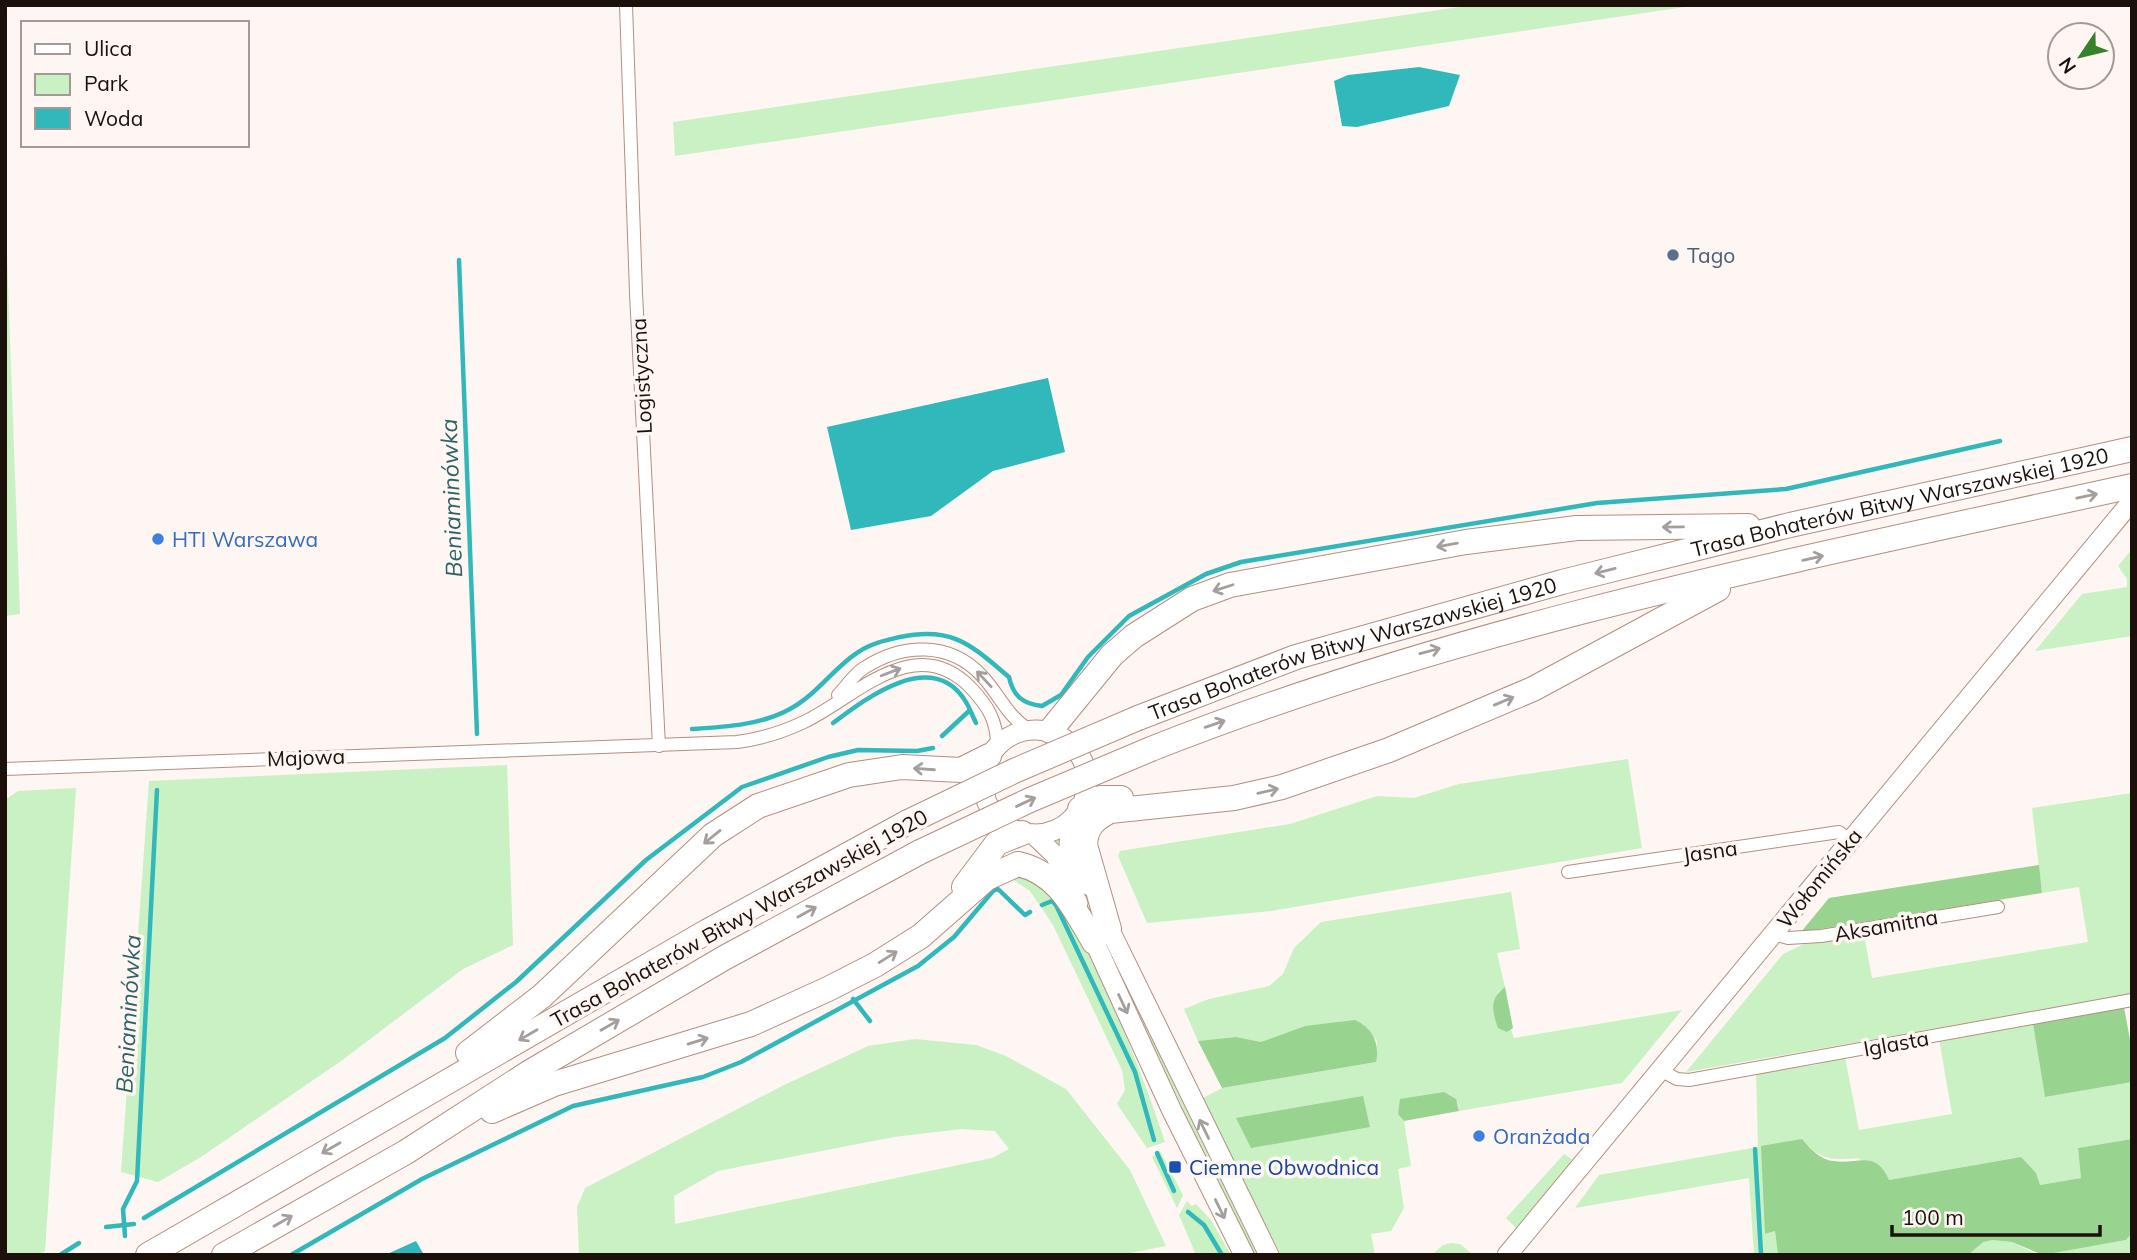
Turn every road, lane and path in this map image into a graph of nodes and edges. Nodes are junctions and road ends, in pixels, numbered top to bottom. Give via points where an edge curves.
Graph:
1 (626, 5) edge
2 (2132, 449) edge
3 (2132, 486) edge
4 (2132, 501) edge
5 (1790, 525) junction
6 (1746, 574) junction
7 (831, 704) junction
8 (1039, 730) junction
9 (659, 746) junction
10 (993, 751) junction
11 (5, 769) edge
12 (1177, 806) junction
13 (1075, 815) junction
14 (1027, 834) junction
15 (1849, 841) junction
16 (1568, 872) dead end
17 (1998, 907) dead end
18 (945, 914) junction
19 (1773, 934) junction
20 (1102, 935) junction
21 (2132, 1000) edge
22 (1662, 1071) junction
23 (384, 1118) junction
24 (406, 1152) junction
25 (148, 1255) edge
26 (224, 1255) edge
27 (1244, 1255) edge
28 (1269, 1255) edge
29 (1507, 1255) edge

1 - 9 street, Logistyczna
2 - 5 highway, Trasa Bohaterów Bitwy Warszawskiej 1920
6 -> 3 highway, Trasa Bohaterów Bitwy Warszawskiej 1920
4 - 15 main road, Wołomińska
5 -> 8 highway via 1577,528 1466,541 1230,585 1192,599 1134,636
5 -> 23 highway, Trasa Bohaterów Bitwy Warszawskiej 1920, bridge via 1562,582 1296,657 1138,718 908,822 767,897
12 -> 6 highway via 1282,788 1389,750 1533,689
24 -> 6 highway, Trasa Bohaterów Bitwy Warszawskiej 1920, bridge via 530,1072 816,907 1030,800 1151,748 1419,654
8 -> 7 street via 1010,716 995,691 961,659 922,648 903,649 862,669
7 - 9 street, Majowa via 804,722 754,740
7 -> 10 street via 893,669 914,665 939,668 957,674 983,703 997,729
8 - 10 main road via 1011,735
8 - 13 main road via 1073,745 1081,756 1088,782
9 - 11 street, Majowa
10 - 14 main road via 984,769 985,797 1000,821
10 -> 23 highway via 961,770 902,768 849,775 775,798 733,821 686,859 542,996
12 - 13 highway via 1115,797 1091,802
12 - 20 highway via 1110,811 1092,822 1086,832
13 - 14 main road via 1059,829
13 - 20 main road via 1069,844
14 - 18 highway via 997,843
14 - 20 main road via 1055,855
15 - 16 street, Jasna via 1839,832
15 - 19 main road, Wołomińska
17 - 19 street, Aksamitna via 1821,936
18 - 20 highway via 987,877 1018,864 1052,878
24 -> 18 highway via 554,1084 751,1024 876,965
19 - 22 main road, Wołomińska
20 -> 27 main road
28 -> 20 main road
21 - 22 street, Iglasta via 1689,1080
22 - 29 main road, Wołomińska
23 -> 25 highway, Trasa Bohaterów Bitwy Warszawskiej 1920
26 -> 24 highway, Trasa Bohaterów Bitwy Warszawskiej 1920

